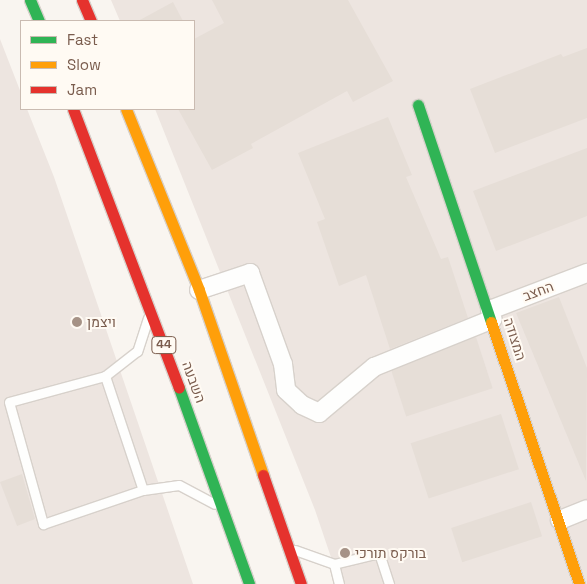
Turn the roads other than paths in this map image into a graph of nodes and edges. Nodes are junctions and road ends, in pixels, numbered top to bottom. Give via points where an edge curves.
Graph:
1 (30, 0) edge
2 (82, 0) edge
3 (39, 20) edge
4 (91, 20) edge
5 (418, 105) dead end
6 (73, 110) edge
7 (126, 110) edge
8 (587, 273) edge
9 (199, 290) junction
10 (151, 308) junction
11 (491, 315) junction
12 (105, 376) junction
13 (143, 490) junction
14 (587, 509) edge
15 (224, 510) junction
16 (560, 520) junction
17 (291, 549) junction
18 (334, 564) junction
19 (249, 584) edge
20 (301, 584) edge
21 (339, 584) edge
22 (389, 584) edge
23 (579, 584) edge

1 - 3 main road
2 - 4 main road
5 - 11 main road, המצודה
6 - 10 main road, השבעה / 44
7 - 9 main road
8 - 11 street, החצב
9 - 11 street, החצב via 250,273 283,364 286,390 302,405 319,413 374,366
9 - 17 main road
10 - 12 lane via 137,351
10 - 15 main road, השבעה / 44
11 - 16 main road, המצודה
12 - 13 lane
12 - 13 lane via 9,402 43,524
13 - 15 lane via 179,485
14 - 16 street
15 - 19 main road, השבעה / 44
16 - 23 main road, המצודה
17 - 18 lane
17 - 20 main road
18 - 21 lane
18 - 22 lane via 379,553

